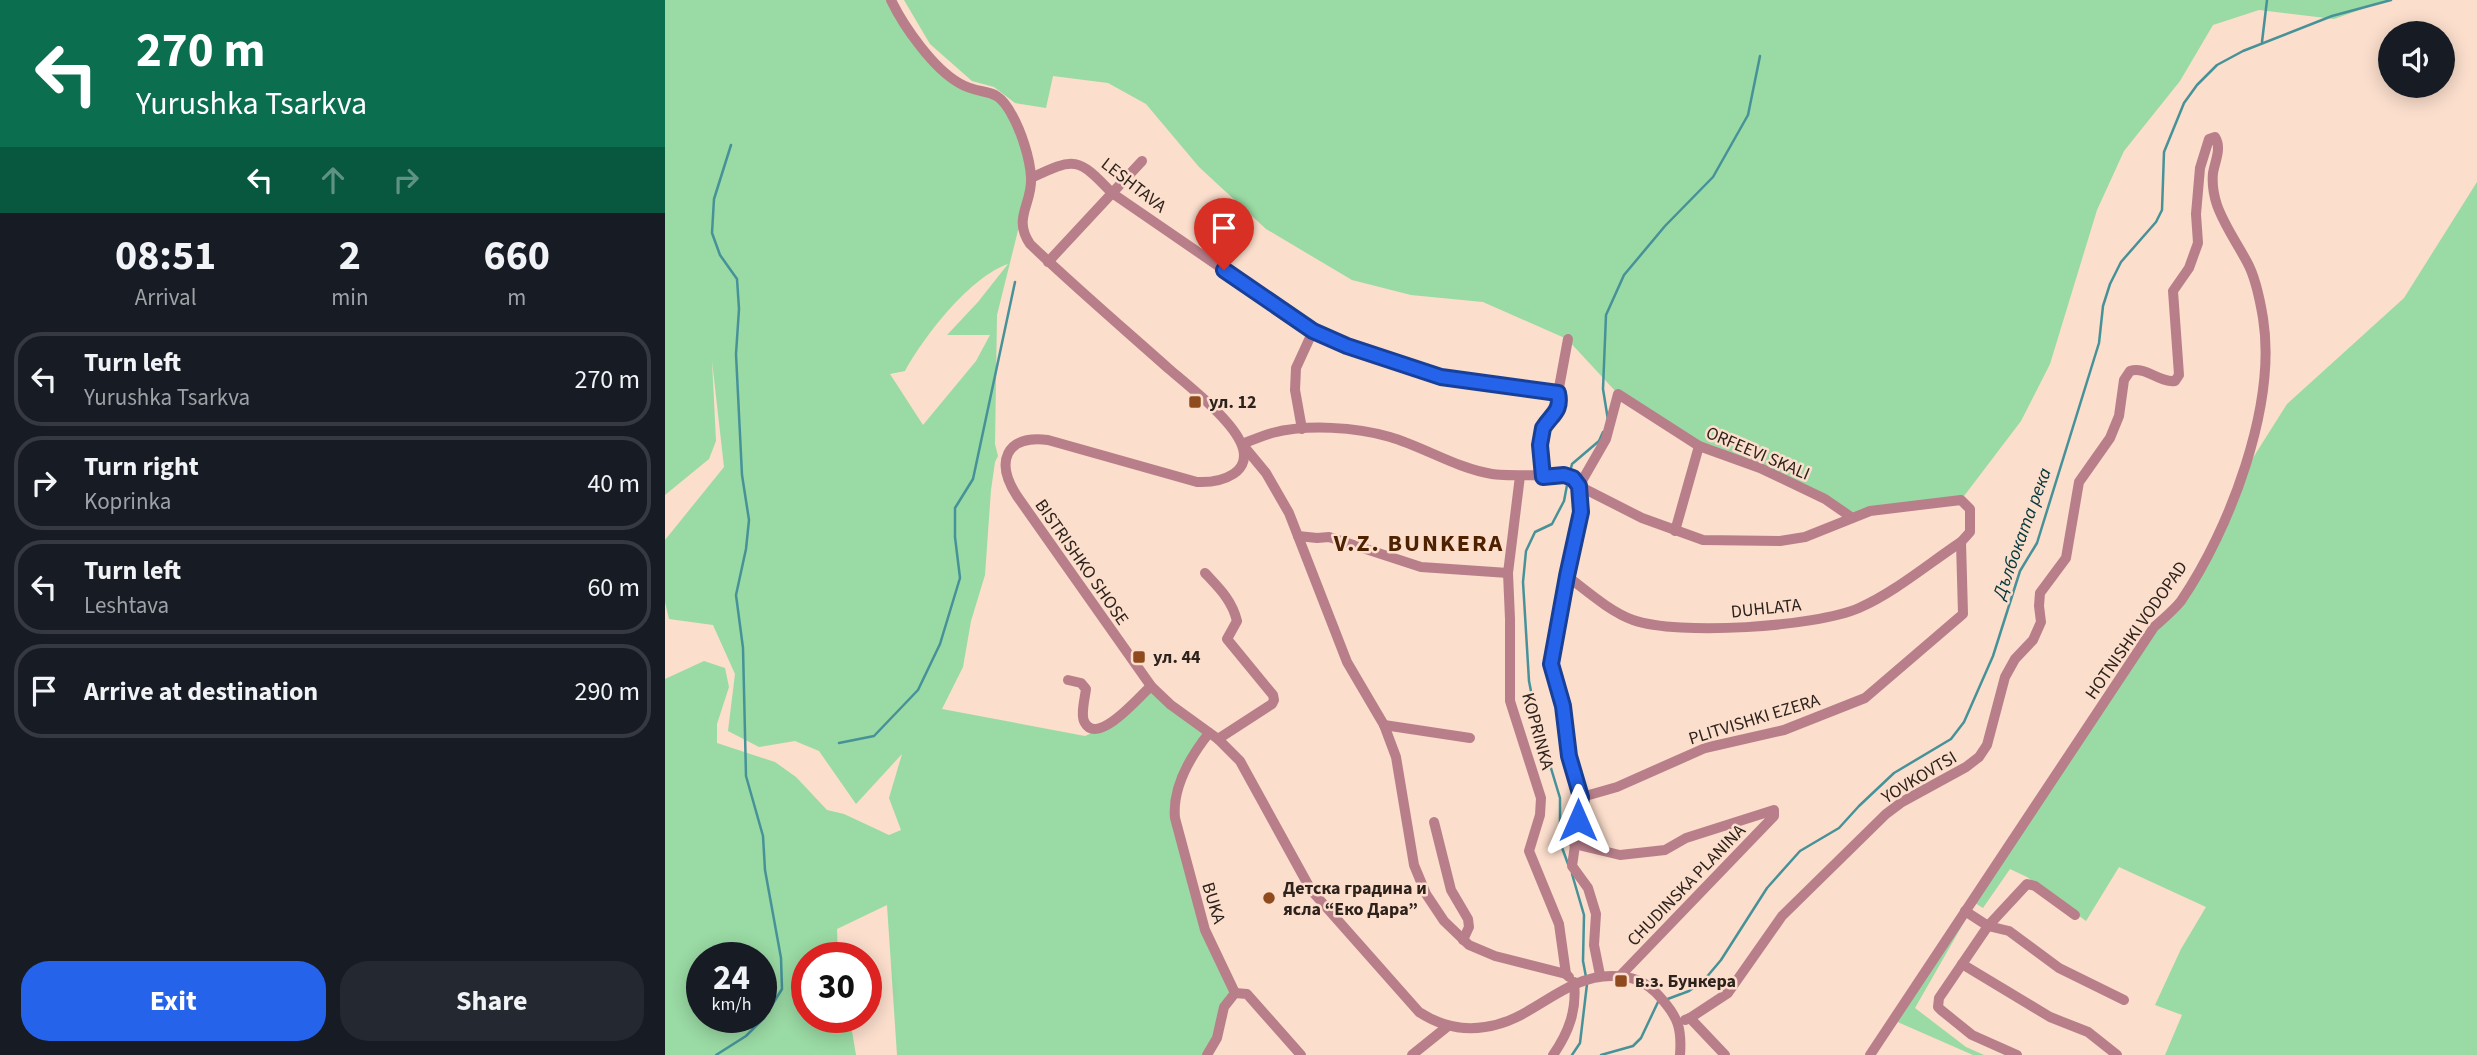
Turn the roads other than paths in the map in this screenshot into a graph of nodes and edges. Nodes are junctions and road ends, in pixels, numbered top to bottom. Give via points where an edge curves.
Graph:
1 (891, 0) edge
2 (2215, 137) joint
3 (1142, 160) dead end
4 (1031, 178) junction
5 (1112, 193) junction
6 (1048, 261) junction
7 (1313, 331) junction
8 (1567, 339) dead end
9 (1558, 393) junction
10 (1302, 429) junction
11 (1242, 444) junction
12 (1699, 446) junction
13 (1520, 476) junction
14 (1543, 477) junction
15 (1579, 486) junction
16 (1851, 517) junction
17 (1675, 531) junction
18 (1298, 536) junction
19 (1961, 541) junction
20 (1205, 573) dead end
21 (1508, 573) junction
22 (1567, 576) junction
23 (1068, 680) dead end
24 (1151, 686) junction
25 (1384, 724) junction
26 (1213, 736) junction
27 (1470, 738) dead end
28 (1581, 797) junction
29 (1434, 822) dead end
30 (1574, 844) junction
31 (1965, 911) junction
32 (2075, 915) dead end
33 (1988, 926) junction
34 (1463, 940) junction
35 (1962, 964) junction
36 (1566, 974) junction
37 (1600, 975) junction
38 (1620, 976) junction
39 (1574, 982) junction
40 (1235, 993) junction
41 (2124, 1000) dead end
42 (1690, 1018) junction
43 (1679, 1023) junction
44 (1448, 1026) junction
45 (1206, 1055) edge
46 (1301, 1055) edge
47 (1412, 1055) edge
48 (1553, 1055) edge
49 (1680, 1055) edge
50 (1725, 1055) edge
51 (1870, 1055) edge
52 (2017, 1055) edge
53 (2117, 1055) edge

1 - 4 street via 939,67 959,83 1002,99 1014,117
2 - 31 street, HOTNISHKI VODOPAD via 2216,201 2249,264 2263,320 2260,405 2244,472 2207,556 2179,603 2154,627
2 - 42 street, YOVKOVTSI via 2209,139 2200,168 2198,243 2189,268 2173,291 2179,375 2168,382 2137,369 2124,380 2110,438 2079,482 2066,558 2041,593 2041,622 2032,640 2005,677 1987,746 1966,766 1886,814 1782,916 1728,993
3 - 5 street
4 - 5 street, LESHTAVA via 1063,163 1079,164
4 - 6 street via 1021,223 1024,236
5 - 6 street
5 - 7 street, LESHTAVA
6 - 11 street via 1187,385
7 - 9 street, LESHTAVA via 1441,377
7 - 10 street via 1296,368
8 - 9 street
9 - 14 street via 1558,411 1543,428
10 - 11 street
10 - 13 street via 1389,437 1491,474
11 - 18 street via 1266,473
11 - 24 street, BISTRISHKO SHOSE via 1237,472 1210,482 1048,440 1015,445 1006,459 1010,487
12 - 15 street, ORFEEVI SKALI via 1618,394 1606,439
12 - 16 street, ORFEEVI SKALI via 1782,478
12 - 17 street
13 - 14 street
13 - 21 street, KOPRINKA
14 - 15 street via 1564,475
15 - 17 street
15 - 22 street via 1581,512
16 - 17 street via 1805,537 1780,541 1703,540
16 - 19 street via 1961,500 1970,509 1972,523 1971,532
18 - 21 street via 1329,537 1420,567
18 - 25 street via 1347,662
19 - 22 street, DUHLATA via 1856,610 1826,618 1724,629 1674,628 1633,620
19 - 28 street, PLITVISHKI EZERA via 1963,614 1865,698 1784,730 1705,748 1617,788
20 - 26 street via 1234,608 1237,621 1227,639 1274,700
21 - 36 street, KOPRINKA via 1510,701 1541,798 1529,851 1559,924
22 - 28 street via 1551,664
23 - 24 street via 1086,689 1083,719 1091,729 1100,730
24 - 26 street, BISTRISHKO SHOSE
25 - 27 street
25 - 34 street via 1396,757 1419,879 1444,921
26 - 40 street, BUKA via 1194,753 1173,802 1205,930
26 - 44 street, BISTRISHKO SHOSE via 1247,771 1322,905 1409,1003
28 - 30 street
29 - 34 street via 1451,890 1468,919
30 - 37 street via 1572,866 1588,888 1596,914 1594,945
30 - 38 street, CHUDINSKA PLANINA via 1620,855 1665,850 1685,838 1774,810 1774,816
31 - 33 street
31 - 51 street, HOTNISHKI VODOPAD
32 - 33 street via 2027,884
33 - 35 street
33 - 41 street via 2009,932 2059,968
34 - 36 street via 1495,956
35 - 52 street via 1939,998 1938,1007 1972,1035
35 - 53 street via 2050,1017 2088,1032
36 - 39 street
37 - 38 street, BISTRISHKO SHOSE
37 - 39 street, BISTRISHKO SHOSE
38 - 43 street, BISTRISHKO SHOSE via 1646,984
39 - 44 street, BISTRISHKO SHOSE via 1509,1020 1487,1027
39 - 48 street via 1572,1020
40 - 45 street via 1224,1007 1217,1038
40 - 46 street via 1247,994
42 - 43 street
42 - 50 street
43 - 49 street
44 - 47 street

